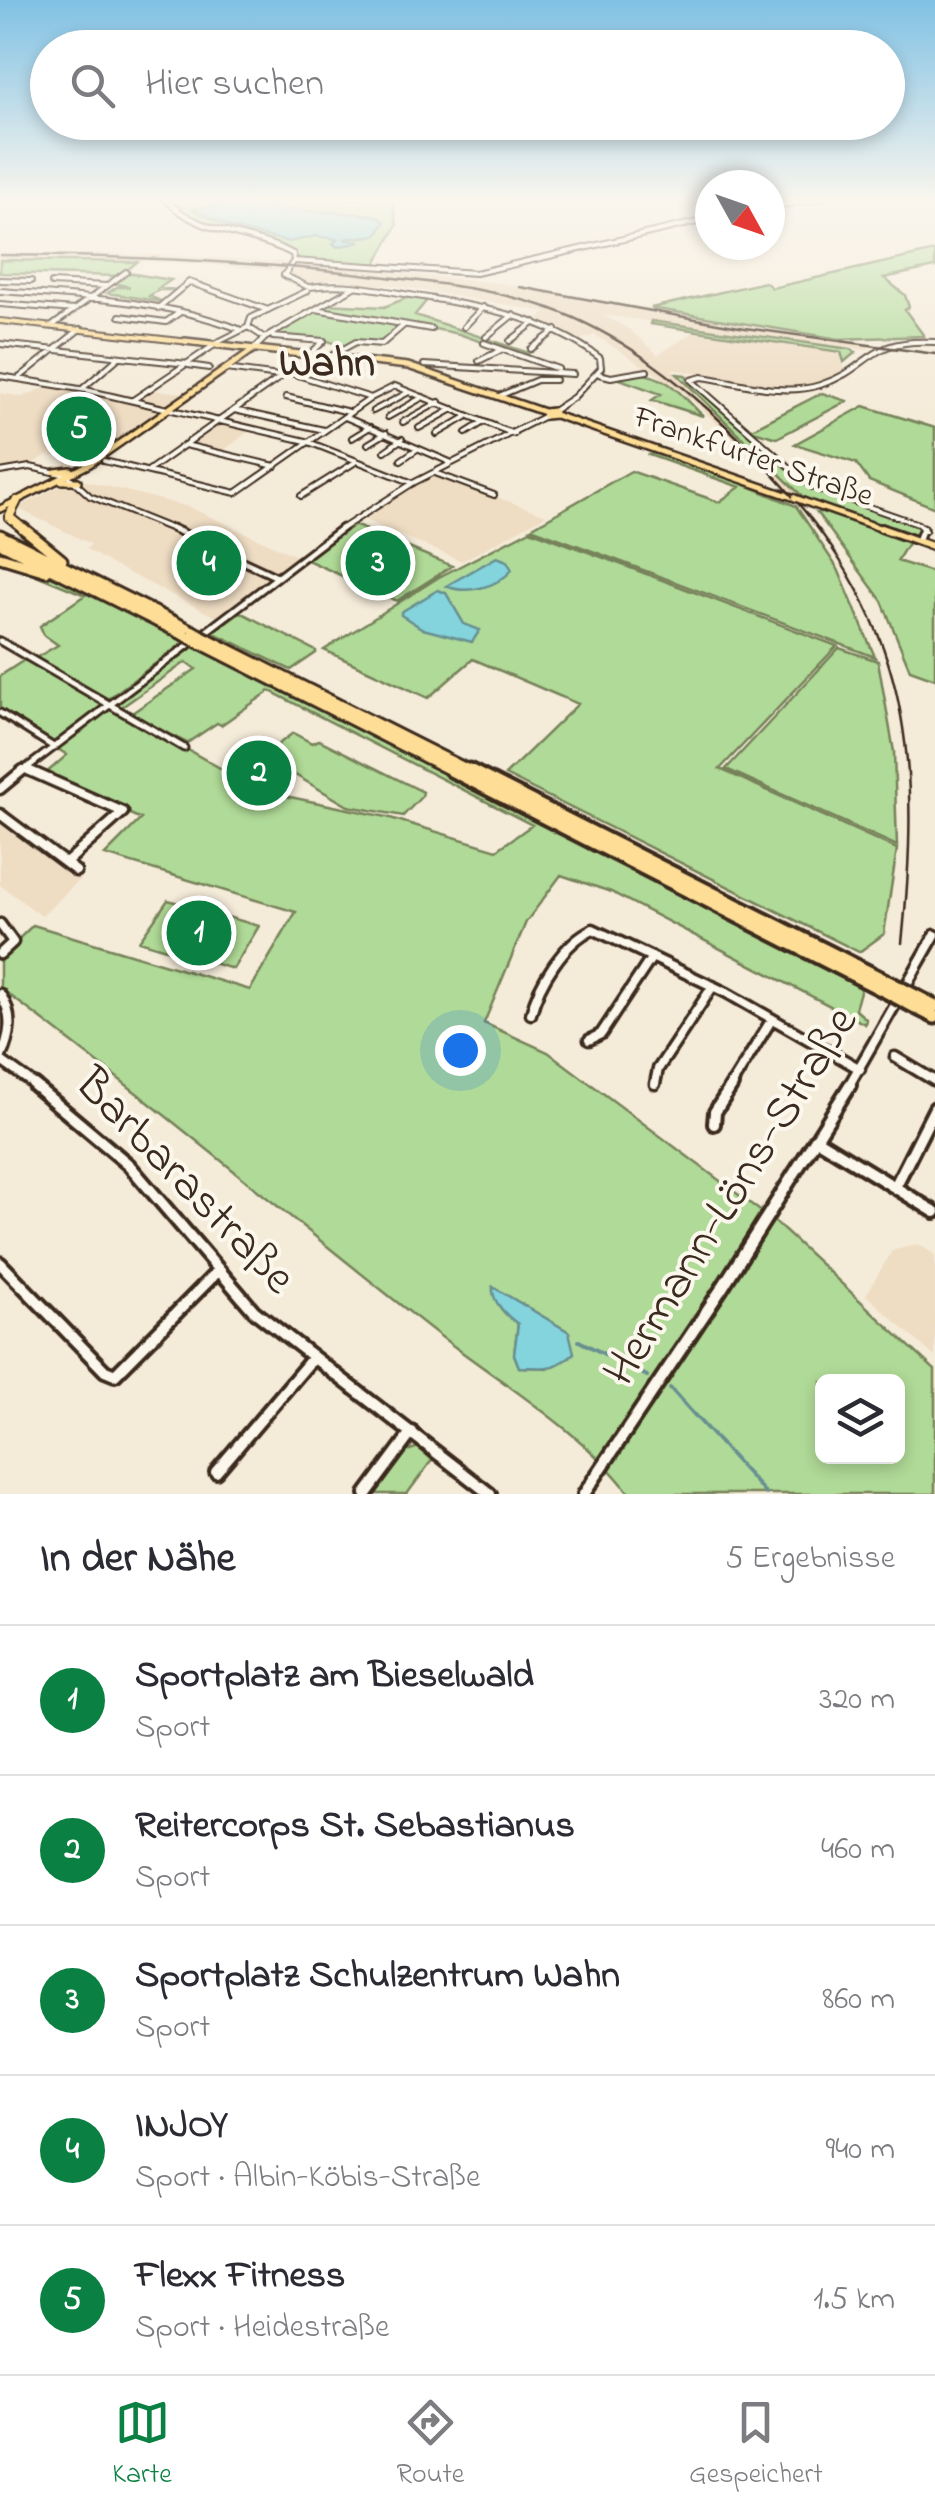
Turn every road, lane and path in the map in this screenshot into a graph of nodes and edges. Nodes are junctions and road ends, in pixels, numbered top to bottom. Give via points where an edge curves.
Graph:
1 (289, 269) edge
2 (411, 269) edge
3 (495, 269) edge
4 (126, 272) dead end
5 (0, 280) edge
6 (31, 281) dead end
7 (52, 284) dead end
8 (107, 286) junction
9 (356, 286) junction
10 (305, 289) junction
11 (0, 291) edge
12 (90, 298) junction
13 (0, 304) edge
14 (484, 307) junction
15 (157, 308) junction
16 (74, 310) junction
17 (268, 310) junction
18 (316, 310) junction
19 (180, 312) junction
20 (514, 314) junction
21 (120, 316) dead end
22 (0, 321) edge
23 (536, 322) junction
24 (405, 324) junction
25 (52, 326) junction
26 (248, 327) junction
27 (464, 327) dead end
28 (239, 328) junction
29 (431, 328) dead end
30 (80, 329) junction
31 (557, 330) junction
32 (272, 336) junction
33 (264, 338) junction
34 (510, 341) dead end
35 (935, 342) edge
36 (0, 344) edge
37 (214, 345) junction
38 (531, 349) dead end
39 (54, 350) junction
40 (254, 350) junction
41 (502, 350) junction
42 (309, 355) junction
43 (118, 357) junction
44 (329, 357) junction
45 (479, 361) dead end
46 (187, 365) junction
47 (424, 365) dead end
48 (209, 368) dead end
49 (455, 368) junction
50 (226, 369) junction
51 (647, 371) dead end
52 (563, 372) junction
53 (573, 374) dead end
54 (598, 374) junction
55 (0, 376) edge
56 (281, 376) junction
57 (446, 378) junction
58 (18, 379) junction
59 (555, 380) dead end
60 (82, 389) junction
61 (410, 391) junction
62 (286, 396) dead end
63 (424, 396) junction
64 (499, 396) junction
65 (371, 398) junction
66 (132, 401) junction
67 (440, 402) junction
68 (158, 406) junction
69 (169, 409) junction
70 (233, 409) junction
71 (453, 409) junction
72 (373, 411) dead end
73 (554, 413) junction
74 (348, 414) junction
75 (544, 414) junction
76 (161, 415) junction
77 (467, 416) junction
78 (388, 417) dead end
79 (217, 420) junction
80 (403, 422) dead end
81 (484, 422) junction
82 (371, 426) junction
83 (419, 428) dead end
84 (325, 430) junction
85 (387, 432) junction
86 (466, 433) dead end
87 (437, 434) dead end
88 (514, 434) junction
89 (352, 438) dead end
90 (403, 438) junction
91 (309, 442) junction
92 (184, 444) junction
93 (368, 444) dead end
94 (417, 449) junction
95 (384, 451) dead end
96 (358, 460) junction
97 (401, 460) dead end
98 (104, 461) dead end
99 (453, 463) junction
100 (90, 464) junction
101 (275, 466) junction
102 (54, 471) junction
103 (148, 471) junction
104 (0, 472) edge
105 (434, 472) junction
106 (68, 476) junction
107 (78, 481) junction
108 (52, 483) junction
109 (414, 483) junction
110 (494, 495) dead end
111 (301, 496) dead end
112 (16, 501) junction
113 (0, 506) edge
114 (0, 521) edge
115 (16, 525) junction
116 (0, 535) edge
117 (918, 541) junction
118 (0, 544) edge
119 (935, 547) edge
120 (0, 557) edge
121 (83, 576) junction
122 (277, 576) junction
123 (94, 590) junction
124 (189, 633) junction
125 (0, 642) edge
126 (4, 648) edge
127 (105, 705) junction
128 (0, 713) edge
129 (52, 746) junction
130 (184, 748) dead end
131 (25, 769) junction
132 (0, 789) edge
133 (0, 814) edge
134 (66, 863) junction
135 (76, 871) dead end
136 (0, 924) edge
137 (935, 934) edge
138 (0, 954) edge
139 (652, 958) junction
140 (713, 986) junction
141 (2, 995) edge
142 (917, 1002) junction
143 (935, 1006) edge
144 (531, 1014) dead end
145 (935, 1017) edge
146 (772, 1019) junction
147 (589, 1040) dead end
148 (894, 1056) dead end
149 (0, 1059) edge
150 (860, 1069) junction
151 (935, 1080) edge
152 (654, 1084) dead end
153 (935, 1108) edge
154 (714, 1124) dead end
155 (816, 1139) junction
156 (895, 1187) junction
157 (935, 1212) edge
158 (0, 1263) edge
159 (216, 1272) junction
160 (311, 1360) junction
161 (412, 1432) junction
162 (216, 1472) dead end
163 (366, 1494) edge
164 (490, 1494) edge
165 (584, 1494) edge

1 - 10 street via 284,276
2 - 3 street
4 - 8 street
5 - 6 street
7 - 8 street
8 - 12 street
9 - 10 street
9 - 14 street
9 - 18 street
10 - 17 street
11 - 12 street
12 - 15 street
12 - 16 street
13 - 16 street
14 - 20 street
14 - 27 street
15 - 17 street via 188,282
15 - 19 street
16 - 25 street
17 - 26 street via 248,320
18 - 24 street
18 - 32 street
19 - 21 street via 166,322
19 - 28 street
20 - 23 street
20 - 41 street via 485,340
22 - 25 main road
23 - 31 street
23 - 34 street
24 - 29 street
24 - 44 street via 382,344 357,342
25 - 30 main road
26 - 28 street
26 - 33 street
28 - 37 street
30 - 37 main road
30 - 39 street
31 - 38 street
31 - 54 street via 597,355
32 - 33 street
32 - 42 street via 324,341
33 - 40 street
35 - 117 street via 888,342 808,388 691,380 805,482 918,524 925,533
36 - 39 street
37 - 40 main road
37 - 46 street
39 - 43 street
39 - 58 street
40 - 42 main road
40 - 50 main road
41 - 45 street
41 - 52 street
42 - 44 main road
43 - 46 street
43 - 60 street
44 - 57 main road via 408,366
46 - 48 street
46 - 66 street
47 - 49 street
49 - 52 street
49 - 57 street
50 - 56 street
50 - 69 main road
51 - 54 street
52 - 53 street
54 - 73 street
55 - 58 street
56 - 65 street via 288,372
56 - 70 street
57 - 64 main road
58 - 60 street
59 - 64 street
60 - 66 street
61 - 63 street
61 - 65 street via 395,386
61 - 72 street
62 - 74 street
63 - 67 street
63 - 78 street
64 - 75 main road
65 - 74 street
66 - 68 street
67 - 71 street
67 - 80 street
68 - 69 street
68 - 76 main road
69 - 76 main road
69 - 79 street
70 - 79 street
70 - 84 street
71 - 77 street
71 - 83 street
73 - 75 main road, Frankfurter Straße
73 - 117 main road, Frankfurter Straße, bridge
74 - 82 street
74 - 84 street
75 - 88 street
76 - 100 main road
77 - 81 street
77 - 87 street
79 - 91 street
79 - 92 street
81 - 86 street
81 - 88 street
82 - 85 street
82 - 89 street
84 - 91 street
85 - 90 street
85 - 93 street
88 - 99 street
90 - 94 street
90 - 95 street
91 - 96 street
91 - 101 street
92 - 101 street
92 - 103 street
94 - 97 street
94 - 99 street
96 - 109 street
96 - 111 street
98 - 103 street
99 - 105 street
100 - 102 main road
100 - 106 main road
101 - 103 street via 236,493
102 - 104 street
102 - 106 street
102 - 108 main road
105 - 109 street
105 - 110 street
106 - 107 street
106 - 108 main road
107 - 108 main road
107 - 122 street via 90,496
108 - 112 main road
109 - 122 street
112 - 113 highway
112 - 115 highway via 8,512
114 - 115 highway
115 - 121 highway
116 - 121 highway
117 - 119 main road, Frankfurter Straße
118 - 123 highway
120 - 123 highway
121 - 124 highway
122 - 127 street
123 - 124 highway
124 - 142 highway, bridge
125 - 126 street
126 - 127 street
127 - 129 street
127 - 130 street
128 - 129 street
129 - 131 street
131 - 132 street
131 - 134 street via 123,812
133 - 134 street
134 - 135 street
136 - 138 street via 13,942
137 - 150 street, Hermann-Löns-Straße
139 - 140 street
139 - 144 street via 586,929 552,972
139 - 147 street via 601,1034
140 - 146 street
140 - 152 street
141 - 149 street via 10,1030
142 - 143 highway
142 - 145 highway
146 - 150 street
146 - 154 street
148 - 151 street
149 - 159 street, Barbarastraße via 112,1148
150 - 155 street, Hermann-Löns-Straße
153 - 156 street
155 - 156 street
155 - 165 street, Hermann-Löns-Straße
156 - 157 street
158 - 159 street via 115,1375
159 - 160 street, Barbarastraße
160 - 161 street, Barbarastraße
160 - 162 street
161 - 163 street
161 - 164 street, Barbarastraße

